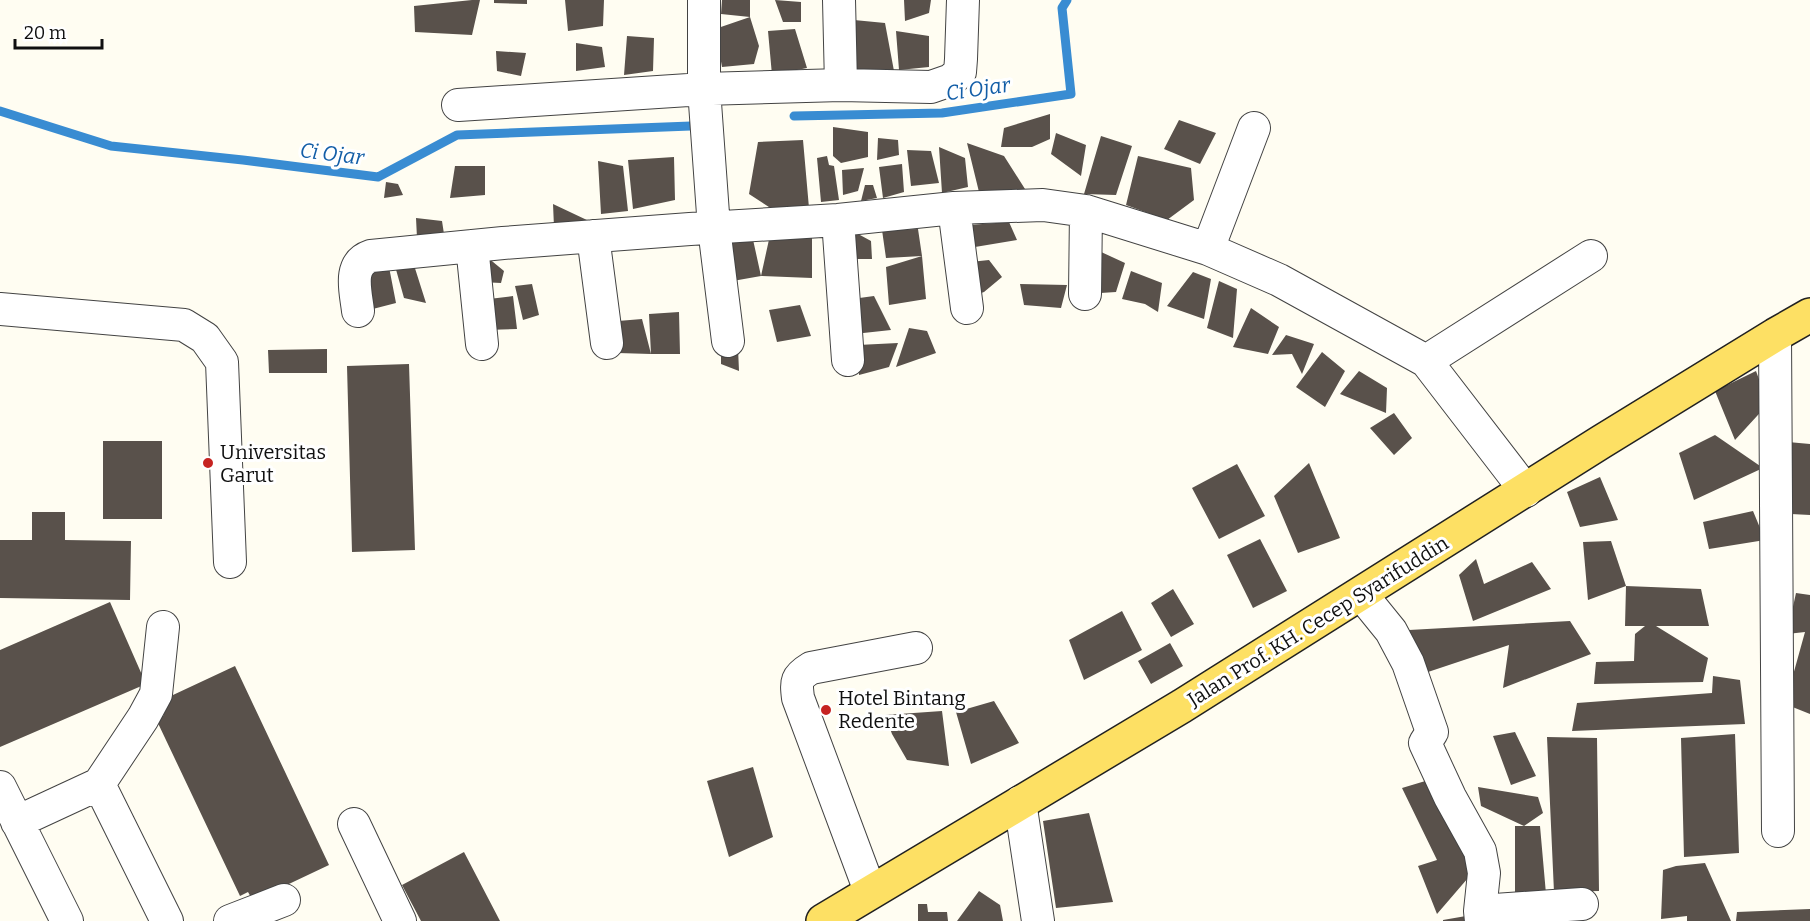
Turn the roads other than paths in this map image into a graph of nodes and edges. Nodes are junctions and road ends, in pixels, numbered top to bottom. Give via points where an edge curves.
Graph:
1 (704, 0) edge
2 (839, 0) edge
3 (963, 0) edge
4 (841, 85) junction
5 (704, 89) junction
6 (458, 105) dead end
7 (1254, 128) dead end
8 (954, 208) junction
9 (1086, 212) junction
10 (838, 220) junction
11 (714, 228) junction
12 (593, 236) junction
13 (472, 246) junction
14 (1208, 249) junction
15 (1591, 256) dead end
16 (1085, 294) dead end
17 (967, 308) dead end
18 (0, 309) edge
19 (358, 311) dead end
20 (1810, 315) edge
21 (1775, 335) junction
22 (728, 341) dead end
23 (607, 343) dead end
24 (482, 344) dead end
25 (848, 360) dead end
26 (1426, 361) junction
27 (1526, 491) junction
28 (230, 562) dead end
29 (1361, 594) junction
30 (162, 627) dead end
31 (916, 648) dead end
32 (99, 784) junction
33 (0, 787) edge
34 (1020, 802) junction
35 (17, 822) junction
36 (354, 824) dead end
37 (1778, 831) dead end
38 (870, 891) junction
39 (284, 900) dead end
40 (1582, 904) dead end
41 (1481, 916) edge
42 (830, 919) edge
43 (67, 921) edge
44 (167, 921) edge
45 (230, 921) edge
46 (400, 921) edge
47 (1038, 921) edge

1 - 5 street
2 - 4 street
3 - 4 street via 962,59 960,72 951,80 931,87
4 - 5 street
5 - 6 street
5 - 11 street
7 - 14 street
8 - 9 street via 1043,205
8 - 10 street
8 - 17 street
9 - 14 street
9 - 16 street
10 - 11 street
10 - 25 street
11 - 12 street
11 - 22 street
12 - 13 street
12 - 23 street
13 - 19 street via 364,258 354,278
13 - 24 street
14 - 26 street via 1279,280
15 - 26 street
18 - 28 street via 184,325 206,338 222,362
20 - 21 main road, Jalan Prof. KH. Cecep Syarifuddin
21 - 27 main road, Jalan Prof. KH. Cecep Syarifuddin
21 - 37 street
26 - 27 street
27 - 29 main road, Jalan Prof. KH. Cecep Syarifuddin
29 - 34 main road, Jalan Prof. KH. Cecep Syarifuddin
29 - 41 street via 1391,631 1408,663 1432,732 1425,743 1480,851 1484,873
30 - 32 street via 156,694
31 - 38 street via 811,668 801,674 796,685
32 - 35 street
32 - 44 street
33 - 35 street
34 - 38 main road, Jalan Prof. KH. Cecep Syarifuddin
34 - 47 street
35 - 43 street
36 - 46 street
38 - 42 main road, Jalan Prof. KH. Cecep Syarifuddin
39 - 45 street
40 - 41 street

